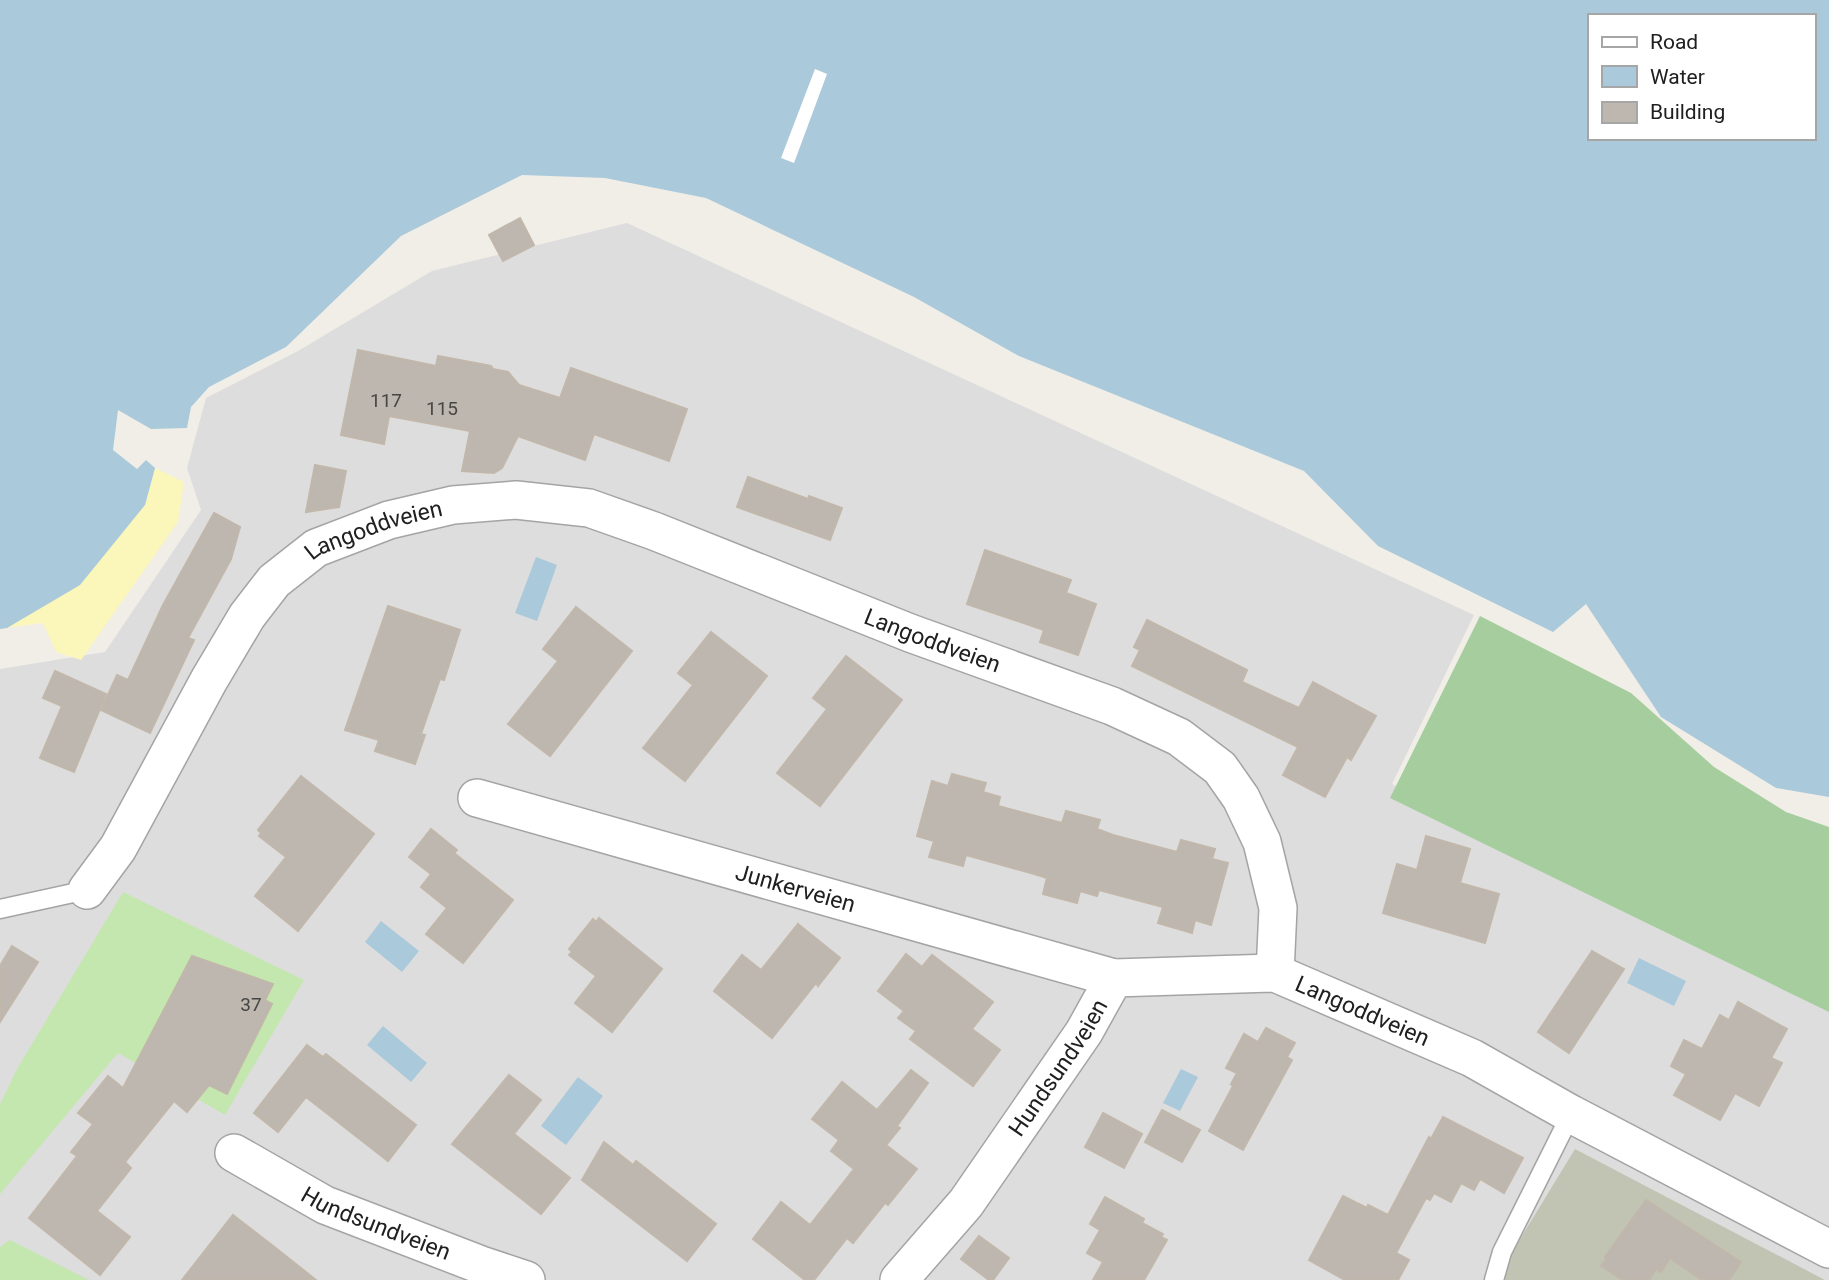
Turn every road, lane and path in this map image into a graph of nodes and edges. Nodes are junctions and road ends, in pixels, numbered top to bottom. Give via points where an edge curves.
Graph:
1 (477, 798) dead end
2 (87, 890) joint
3 (0, 909) edge
4 (1275, 973) junction
5 (1114, 978) junction
6 (1571, 1114) junction
7 (234, 1153) dead end
8 (1829, 1249) edge
9 (526, 1280) edge
10 (899, 1280) edge
11 (1494, 1280) edge

1 - 5 street, Junkerveien
2 - 3 lane, Langoddveien
2 - 4 street, Langoddveien via 118,848 247,616 274,581 316,548 389,520 453,505 516,500 589,509 654,531 910,633 1112,706 1179,737 1220,768 1262,842 1278,908
4 - 5 street, Hundsundveien
4 - 6 street, Langoddveien via 1472,1058
5 - 10 street, Hundsundveien via 1084,1032 965,1203
6 - 8 street, Langoddveien
6 - 11 lane via 1502,1252
7 - 9 street, Hundsundveien via 325,1205

